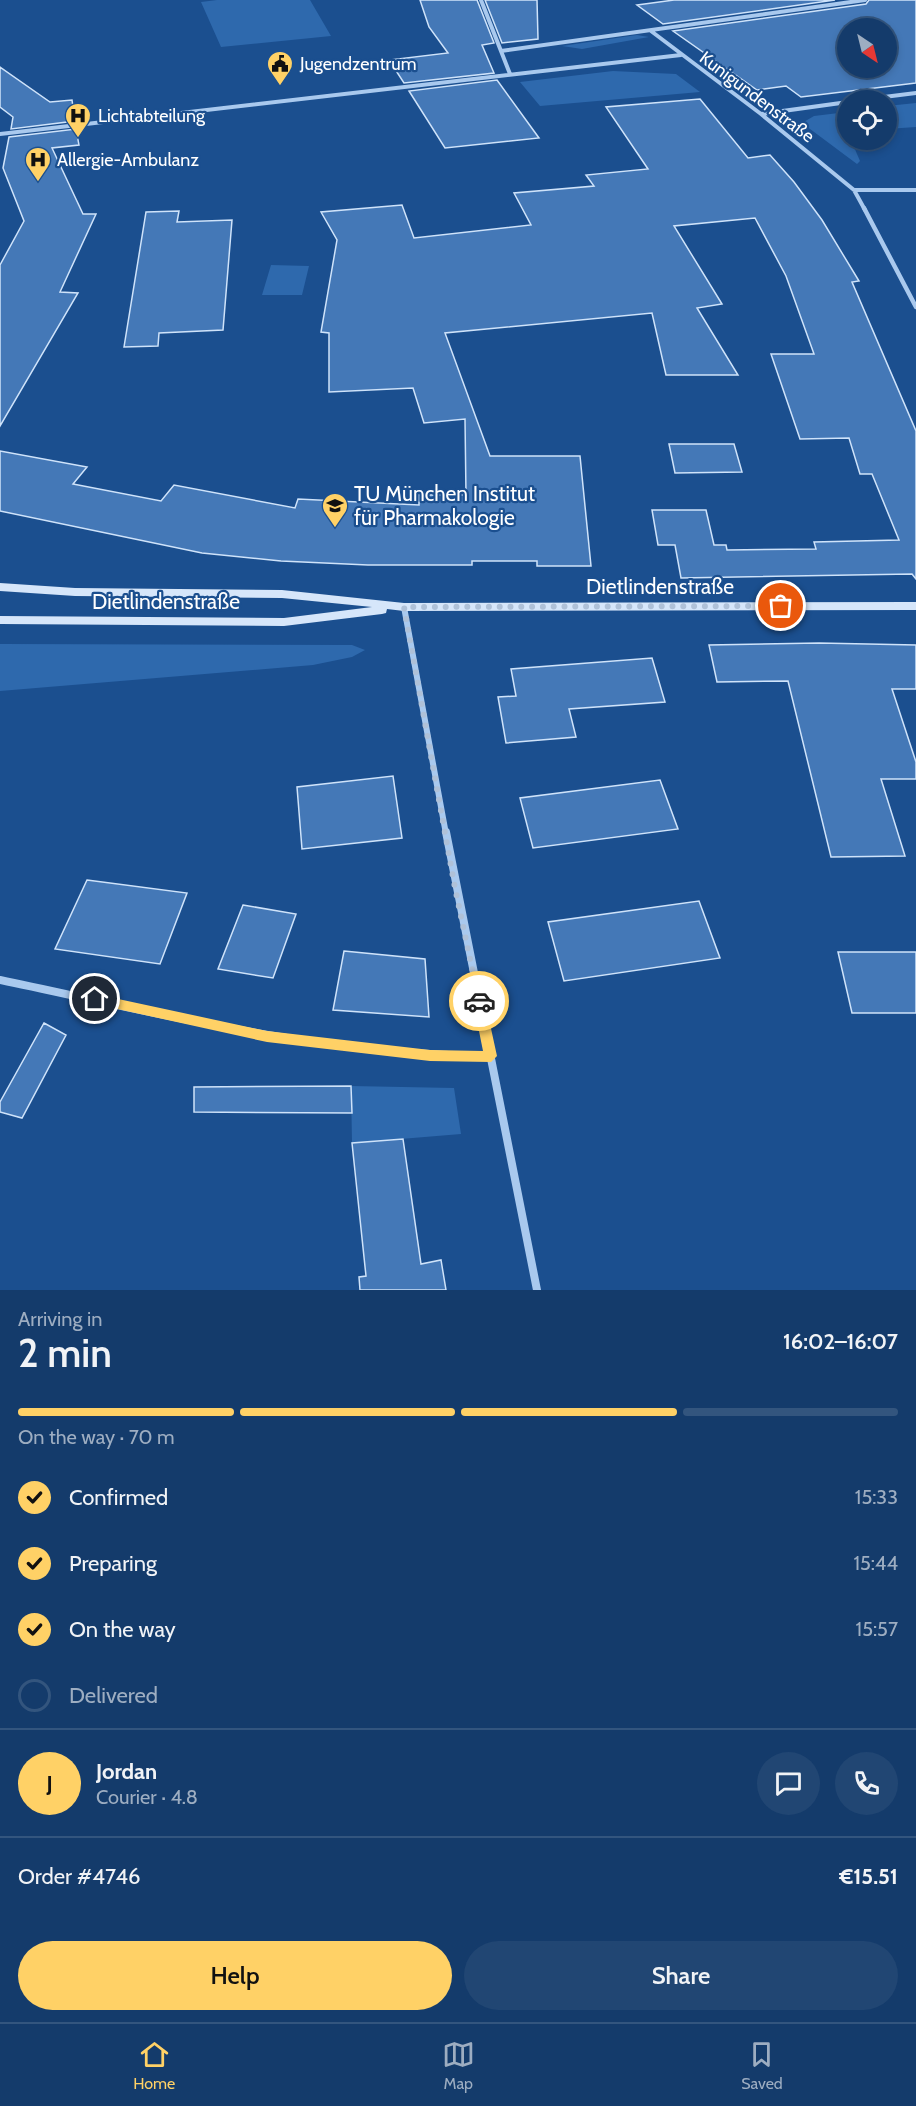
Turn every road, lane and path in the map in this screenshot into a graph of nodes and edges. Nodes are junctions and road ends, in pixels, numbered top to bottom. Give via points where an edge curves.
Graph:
1 (481, 0) edge
2 (865, 0) edge
3 (651, 31) junction
4 (501, 51) junction
5 (681, 56) junction
6 (510, 74) junction
7 (916, 93) edge
8 (897, 95) edge
9 (837, 104) edge
10 (761, 114) junction
11 (0, 134) edge
12 (854, 190) junction
13 (916, 190) edge
14 (916, 307) edge
15 (0, 587) edge
16 (916, 606) edge
17 (404, 607) junction
18 (0, 620) edge
19 (0, 980) edge
20 (491, 1056) junction
21 (537, 1290) edge

1 - 4 street
2 - 3 street
3 - 4 street
3 - 5 street, Kunigundenstraße
4 - 6 street
5 - 6 street
5 - 10 street, Kunigundenstraße
6 - 11 street
7 - 8 street
9 - 10 street
10 - 12 street, Kunigundenstraße
12 - 13 street
12 - 14 street, Kunigundenstraße
15 - 17 main road, Dietlindenstraße via 75,592 282,594
16 - 17 main road, Dietlindenstraße
17 - 18 main road, Dietlindenstraße via 284,622
17 - 20 street via 457,899
19 - 20 street via 267,1036 430,1056
20 - 21 street

